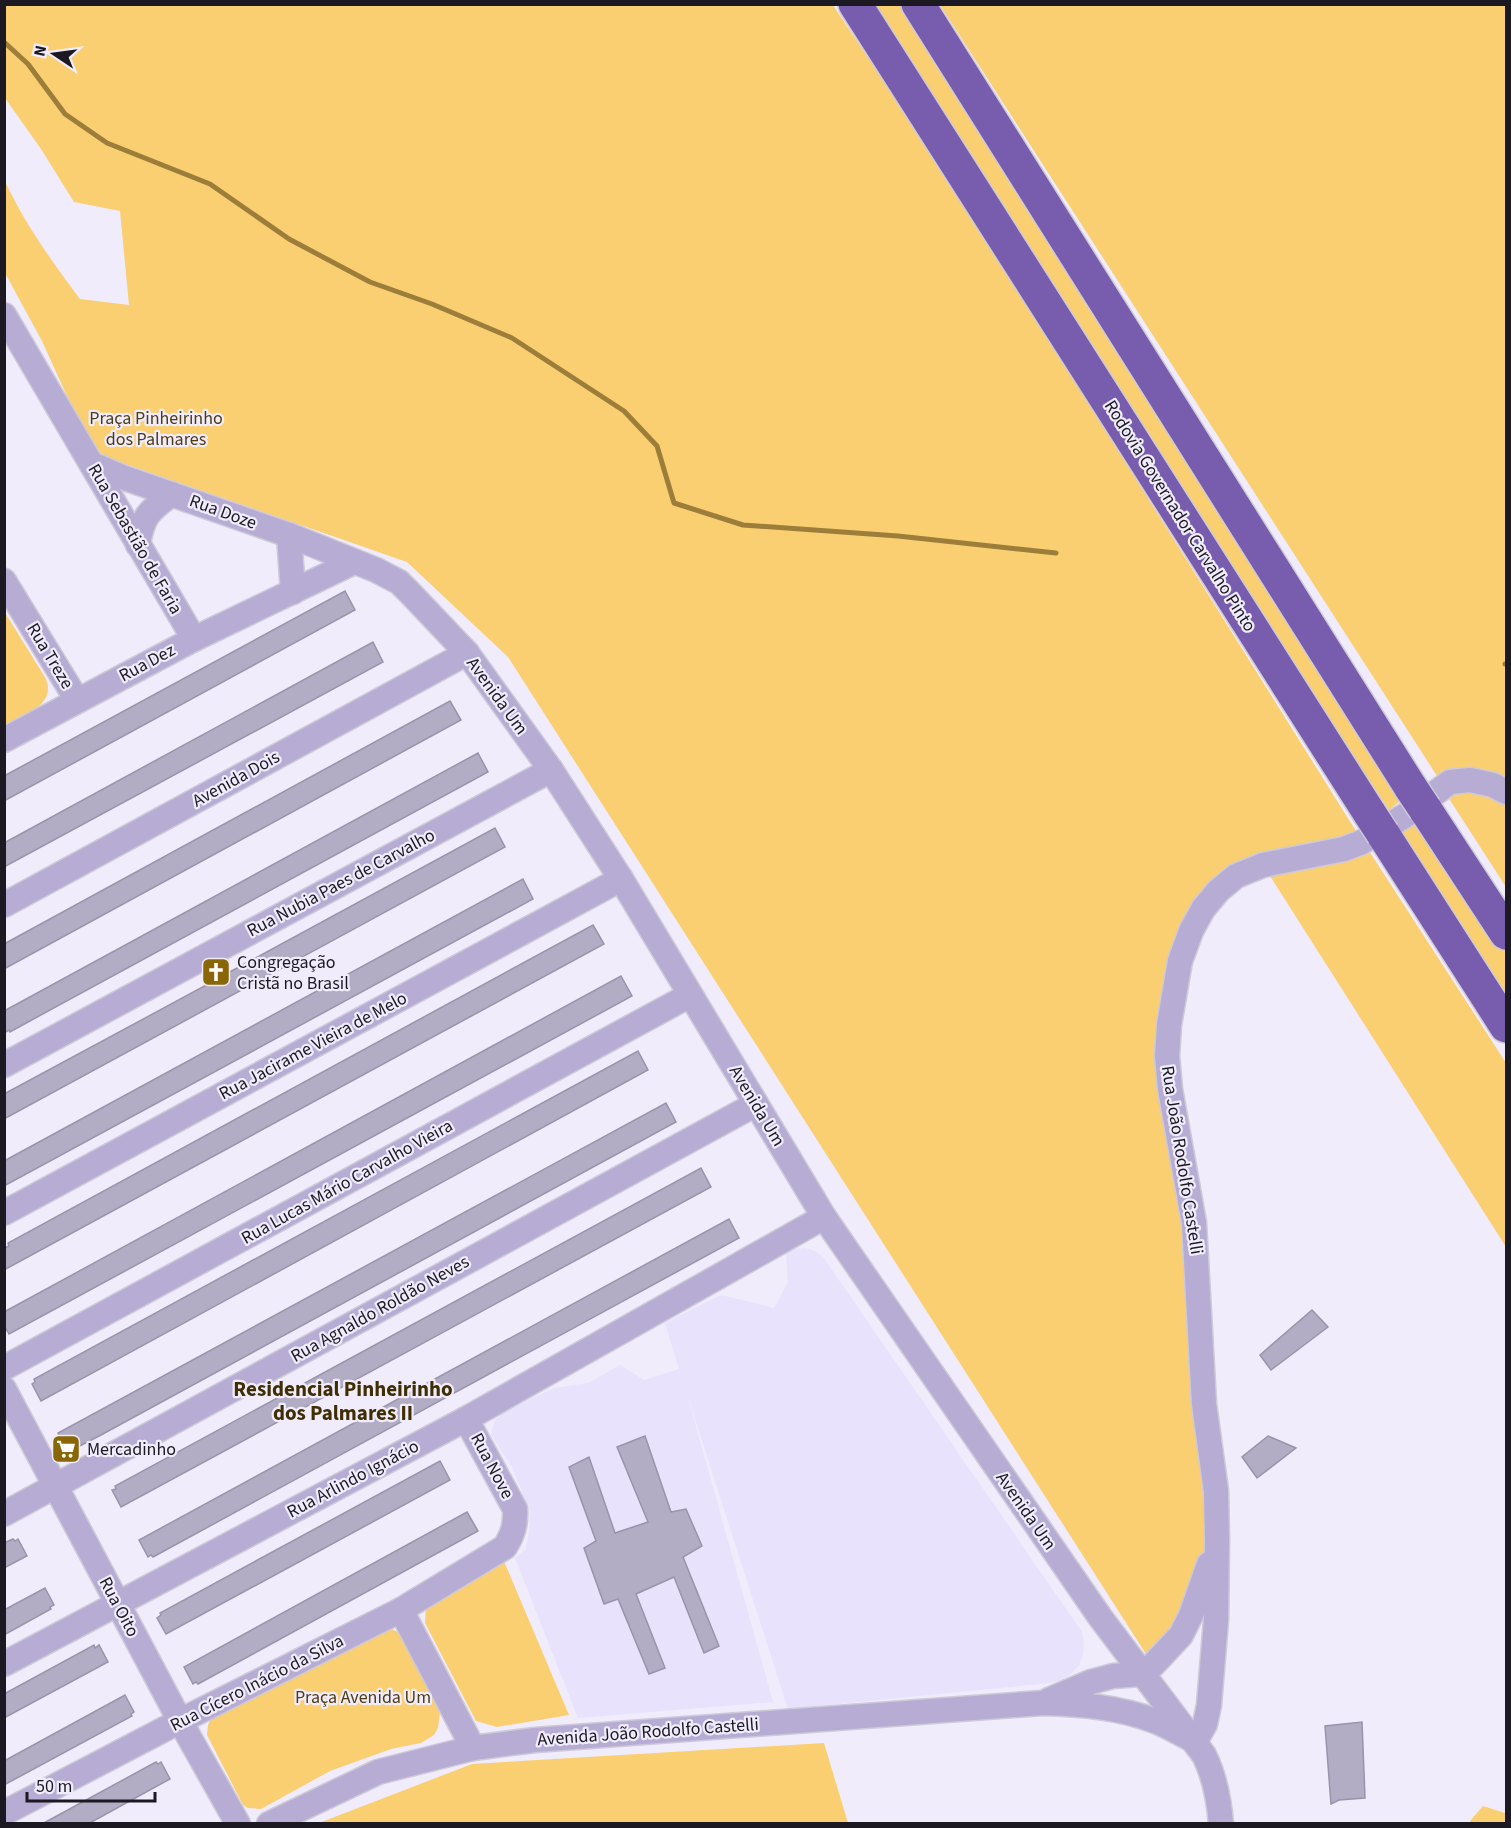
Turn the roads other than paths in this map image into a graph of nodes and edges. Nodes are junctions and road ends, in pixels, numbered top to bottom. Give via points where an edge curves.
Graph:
1 (855, 4) edge
2 (918, 4) edge
3 (4, 315) edge
4 (92, 464) junction
5 (172, 494) junction
6 (289, 535) junction
7 (138, 545) junction
8 (354, 562) junction
9 (4, 581) edge
10 (293, 592) junction
11 (194, 639) junction
12 (467, 653) junction
13 (77, 700) junction
14 (4, 741) edge
15 (551, 770) junction
16 (1506, 792) edge
17 (621, 879) junction
18 (4, 905) edge
19 (1506, 933) edge
20 (690, 995) junction
21 (1506, 1026) edge
22 (4, 1065) edge
23 (756, 1104) junction
24 (4, 1213) edge
25 (824, 1217) junction
26 (4, 1368) edge
27 (4, 1389) edge
28 (466, 1419) junction
29 (57, 1486) junction
30 (4, 1514) edge
31 (1217, 1539) junction
32 (506, 1547) joint
33 (117, 1604) junction
34 (401, 1610) junction
35 (4, 1664) edge
36 (1141, 1674) junction
37 (1042, 1703) junction
38 (180, 1721) junction
39 (1195, 1742) junction
40 (473, 1748) junction
41 (4, 1813) edge
42 (238, 1824) edge
43 (268, 1824) edge
44 (1221, 1824) edge

1 - 21 highway, Rodovia Governador Carvalho Pinto
2 - 19 highway
3 - 4 street, Rua Sebastião de Faria
4 - 5 street, Rua Doze
4 - 7 street, Rua Sebastião de Faria
5 - 6 street, Rua Doze
5 - 7 street via 147,514
6 - 8 street, Rua Doze
6 - 10 street
7 - 11 street, Rua Sebastião de Faria
8 - 10 street, Rua Dez
8 - 12 street, Avenida Um via 399,582
9 - 13 street, Rua Treze
10 - 11 street, Rua Dez
11 - 13 street, Rua Dez
12 - 15 street, Avenida Um
12 - 18 street, Avenida Dois
13 - 14 street, Rua Dez
15 - 17 street, Avenida Um
15 - 22 street, Rua Nubia Paes de Carvalho
16 - 31 street, Rua João Rodolfo Castelli via 1470,780 1450,782 1362,842 1263,865 1236,876 1203,909 1188,939 1180,961 1167,1056 1194,1222 1204,1404 1216,1491
17 - 20 street, Avenida Um
17 - 24 street, Rua Jacirame Vieira de Melo
20 - 23 street, Avenida Um
20 - 26 street, Rua Lucas Mário Carvalho Vieira
23 - 25 street, Avenida Um
23 - 29 street, Rua Agnaldo Roldão Neves
25 - 28 street, Rua Arlindo Ignácio
25 - 36 street, Avenida Um
27 - 29 street, Rua Oito
28 - 32 street, Rua Nove via 515,1509 513,1534
28 - 33 street, Rua Arlindo Ignácio
29 - 30 street, Rua Agnaldo Roldão Neves
29 - 33 street, Rua Oito
31 - 36 street via 1181,1635
31 - 39 street, Rua João Rodolfo Castelli via 1209,1705
32 - 34 street, Rua Cícero Inácio da Silva
33 - 35 street, Rua Arlindo Ignácio
33 - 38 street, Rua Oito
34 - 38 street, Rua Cícero Inácio da Silva
34 - 40 street
36 - 37 street via 1091,1682
36 - 39 street, Avenida Um
37 - 39 street via 1116,1710 1155,1721
37 - 40 street, Avenida João Rodolfo Castelli via 535,1740
38 - 41 street, Rua Cícero Inácio da Silva
38 - 42 street, Rua Oito
39 - 44 street via 1211,1770
40 - 43 street, Avenida João Rodolfo Castelli via 378,1772

